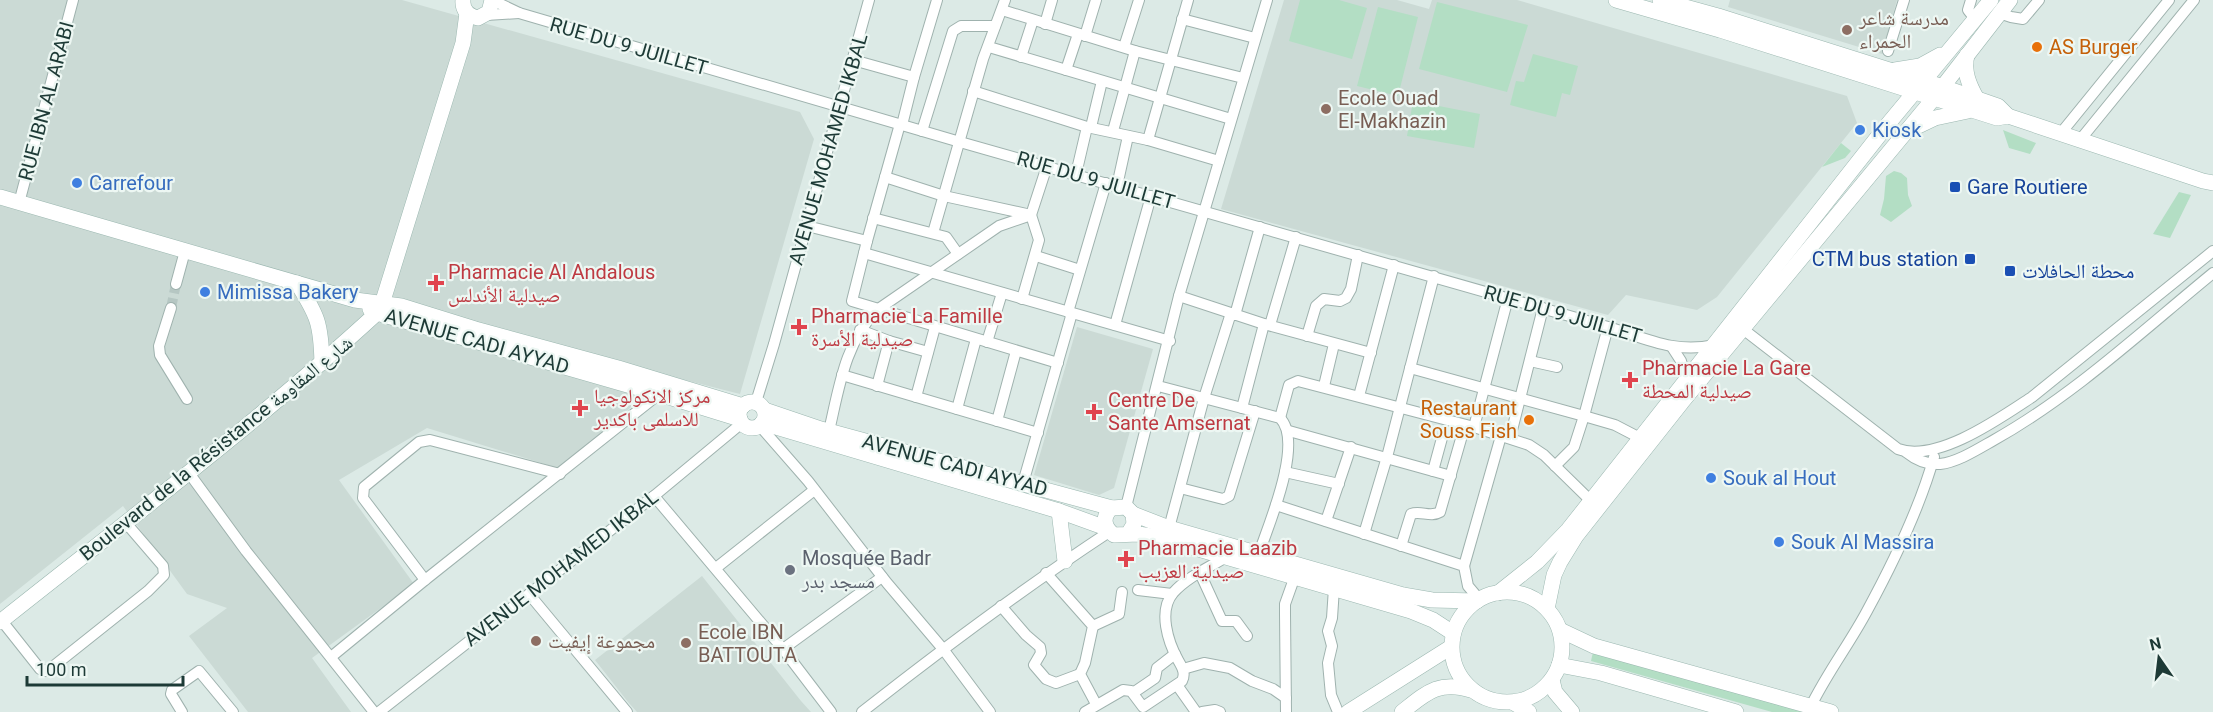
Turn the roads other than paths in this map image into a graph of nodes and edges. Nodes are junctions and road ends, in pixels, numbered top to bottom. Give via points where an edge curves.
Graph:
1 (73, 0) edge
2 (492, 0) edge
3 (869, 0) edge
4 (937, 0) edge
5 (1052, 0) edge
6 (1096, 0) edge
7 (1138, 0) edge
8 (1267, 0) edge
9 (1616, 0) edge
10 (1660, 0) edge
11 (1904, 0) edge
12 (1971, 0) edge
13 (2010, 0) edge
14 (2039, 0) edge
15 (2169, 0) edge
16 (2194, 0) edge
17 (1186, 1) edge
18 (1004, 5) edge
19 (1995, 6) edge
20 (469, 9) edge
21 (519, 13) junction
22 (1182, 19) junction
23 (1975, 19) junction
24 (1033, 21) junction
25 (1045, 24) junction
26 (995, 26) junction
27 (1081, 35) junction
28 (1255, 38) junction
29 (1953, 46) junction
30 (989, 47) junction
31 (1129, 49) junction
32 (1888, 51) dead end
33 (1967, 55) junction
34 (1021, 57) junction
35 (1171, 59) junction
36 (853, 60) junction
37 (1066, 70) junction
38 (1881, 75) junction
39 (914, 77) junction
40 (1243, 78) junction
41 (1102, 81) junction
42 (1126, 87) junction
43 (1918, 87) junction
44 (974, 91) junction
45 (1939, 93) junction
46 (1160, 98) junction
47 (1976, 105) junction
48 (840, 107) junction
49 (1231, 119) junction
50 (901, 124) junction
51 (1888, 124) junction
52 (1089, 127) junction
53 (922, 131) junction
54 (1113, 131) junction
55 (2061, 133) junction
56 (1904, 135) junction
57 (1128, 136) junction
58 (1148, 140) junction
59 (2080, 140) junction
60 (960, 142) junction
61 (1219, 161) junction
62 (1047, 166) junction
63 (1076, 174) junction
64 (885, 177) junction
65 (1111, 184) junction
66 (2210, 184) edge
67 (944, 196) junction
68 (1151, 196) junction
69 (0, 197) edge
70 (19, 203) junction
71 (1206, 211) junction
72 (1030, 215) junction
73 (873, 218) junction
74 (807, 226) junction
75 (1260, 227) junction
76 (933, 233) junction
77 (1296, 237) junction
78 (867, 241) junction
79 (185, 251) junction
80 (2213, 251) edge
81 (864, 253) junction
82 (958, 254) junction
83 (1358, 255) junction
84 (1036, 256) junction
85 (1394, 265) junction
86 (1080, 270) junction
87 (932, 273) junction
88 (2213, 273) edge
89 (1434, 276) junction
90 (297, 283) junction
91 (176, 284) tunnel mouth
92 (1002, 293) junction
93 (1179, 296) junction
94 (1508, 298) junction
95 (1022, 299) junction
96 (1543, 308) junction
97 (171, 309) tunnel mouth
98 (380, 309) junction
99 (877, 310) junction
100 (1070, 312) junction
101 (1233, 314) junction
102 (1115, 325) junction
103 (1267, 325) junction
104 (1738, 325) junction
105 (935, 327) junction
106 (1608, 327) junction
107 (860, 330) junction
108 (1307, 336) junction
109 (889, 341) junction
110 (981, 341) junction
111 (1170, 341) junction
112 (1334, 344) junction
113 (1714, 345) junction
114 (1672, 347) junction
115 (928, 351) junction
116 (1016, 351) junction
117 (1371, 353) junction
118 (1530, 361) junction
119 (322, 363) junction
120 (1058, 363) junction
121 (1410, 368) junction
122 (1557, 368) dead end
123 (842, 375) junction
124 (1686, 380) junction
125 (2052, 382) junction
126 (877, 386) junction
127 (1158, 386) junction
128 (1324, 386) junction
129 (1485, 390) junction
130 (659, 394) junction
131 (2064, 395) junction
132 (1359, 396) junction
133 (916, 397) junction
134 (1204, 398) junction
135 (187, 399) dead end
136 (1520, 399) junction
137 (1401, 407) junction
138 (1242, 408) junction
139 (957, 409) junction
140 (1255, 411) junction
141 (752, 415) junction
142 (1584, 416) junction
143 (1280, 418) junction
144 (997, 421) junction
145 (1469, 426) junction
146 (829, 431) junction
147 (1289, 431) junction
148 (1038, 433) junction
149 (1505, 437) junction
150 (1442, 438) dead end
151 (1640, 438) junction
152 (1351, 447) junction
153 (1936, 449) junction
154 (1906, 452) junction
155 (1387, 457) junction
156 (1932, 464) junction
157 (1555, 466) junction
158 (1433, 471) junction
159 (1286, 472) junction
160 (189, 474) junction
161 (560, 474) junction
162 (1451, 476) junction
163 (1023, 483) junction
164 (1339, 484) junction
165 (1180, 488) junction
166 (813, 491) junction
167 (654, 496) junction
168 (1591, 501) junction
169 (1276, 505) junction
170 (1124, 510) junction
171 (1059, 511) junction
172 (1326, 521) junction
173 (126, 523) junction
174 (1169, 528) junction
175 (1108, 530) junction
176 (1128, 534) junction
177 (1364, 534) junction
178 (1401, 546) junction
179 (1259, 553) junction
180 (1228, 556) junction
181 (1065, 561) junction
182 (1464, 566) junction
183 (716, 568) junction
184 (1046, 573) junction
185 (1200, 573) junction
186 (1295, 576) junction
187 (882, 577) junction
188 (424, 580) junction
189 (1334, 588) junction
190 (1138, 590) dead end
191 (1122, 592) dead end
192 (1498, 593) junction
193 (529, 594) junction
194 (1172, 594) junction
195 (1478, 600) junction
196 (1001, 606) junction
197 (1547, 609) junction
198 (1, 622) edge
199 (1093, 626) junction
200 (1560, 630) junction
201 (1247, 636) dead end
202 (1452, 640) junction
203 (783, 649) junction
204 (943, 649) junction
205 (1175, 654) junction
206 (331, 657) junction
207 (1559, 665) junction
208 (1183, 669) junction
209 (1080, 674) junction
210 (1552, 680) junction
211 (1177, 685) junction
212 (1471, 690) junction
213 (1133, 693) junction
214 (1286, 698) junction
215 (1514, 702) junction
216 (1096, 704) junction
217 (1811, 706) junction
218 (1144, 709) edge
219 (182, 712) edge
220 (233, 712) edge
221 (376, 712) edge
222 (625, 712) edge
223 (831, 712) edge
224 (862, 712) edge
225 (990, 712) edge
226 (1085, 712) edge
227 (1196, 712) edge
228 (1202, 712) edge
229 (1220, 712) edge
230 (1286, 712) edge
231 (1338, 712) edge
232 (1348, 712) edge
233 (1402, 712) edge
234 (1530, 712) edge
235 (1572, 712) edge
236 (1737, 712) edge
237 (1831, 712) edge

1 - 70 street, RUE IBN AL ARABI
2 - 20 main road via 491,9
2 - 21 street, RUE DU 9 JUILLET
3 - 36 street, AVENUE MOHAMED IKBAL
4 - 39 street
5 - 25 street
6 - 27 street
7 - 31 street
8 - 28 street
9 - 38 main road
10 - 38 main road via 1718,16
11 - 32 street
12 - 23 street via 1968,10
13 - 19 main road
14 - 19 street via 2022,19
15 - 55 street
16 - 59 street
17 - 22 street
18 - 24 street
18 - 26 street
19 - 23 main road
19 - 33 main road
20 - 21 street, RUE DU 9 JUILLET
20 - 98 main road via 463,43
21 - 48 street, RUE DU 9 JUILLET
22 - 28 street
22 - 35 street
23 - 29 main road
24 - 25 street
24 - 34 street
25 - 27 street
26 - 30 street
26 - 53 street via 961,26 953,31
27 - 31 street
27 - 37 street
28 - 40 street
29 - 38 main road via 1920,66
29 - 43 main road
30 - 34 street
30 - 44 street
31 - 35 street
31 - 42 street
33 - 45 main road
33 - 47 main road via 1965,70
34 - 37 street
35 - 40 street
35 - 46 street
36 - 39 street
36 - 48 street, AVENUE MOHAMED IKBAL
37 - 41 street
38 - 43 main road
38 - 51 main road via 1893,99
39 - 50 street
40 - 49 street
41 - 42 street
41 - 52 street
42 - 46 street
42 - 54 street
43 - 45 main road
43 - 51 main road
44 - 52 street
44 - 60 street
45 - 47 main road
45 - 56 main road
46 - 49 street
46 - 58 street
47 - 55 main road via 1999,118 2008,116
47 - 56 main road via 1935,118
48 - 50 street, RUE DU 9 JUILLET
48 - 74 street, AVENUE MOHAMED IKBAL
49 - 61 street
50 - 53 street, RUE DU 9 JUILLET
50 - 64 street
51 - 104 main road
52 - 54 street
52 - 63 street
53 - 60 street, RUE DU 9 JUILLET
54 - 57 street
55 - 59 main road
56 - 104 main road
57 - 58 street
57 - 65 street
58 - 61 street
59 - 66 main road
60 - 62 street, RUE DU 9 JUILLET
60 - 67 street
61 - 71 street
62 - 63 street, RUE DU 9 JUILLET
62 - 72 street
63 - 65 street, RUE DU 9 JUILLET
64 - 67 street
64 - 73 street
65 - 68 street, RUE DU 9 JUILLET
65 - 86 street
67 - 72 street
67 - 76 street
68 - 71 street, RUE DU 9 JUILLET
68 - 102 street
69 - 70 main road, AVENUE CADI AYYAD
70 - 79 main road, AVENUE CADI AYYAD
71 - 75 street, RUE DU 9 JUILLET
71 - 93 street
72 - 82 street via 999,226
72 - 84 street via 1039,240
73 - 76 street
73 - 78 street
74 - 78 street
74 - 141 street, AVENUE MOHAMED IKBAL
75 - 77 street, RUE DU 9 JUILLET
75 - 101 street
76 - 82 street via 946,237
77 - 83 street, RUE DU 9 JUILLET
77 - 103 street
78 - 81 street
79 - 90 main road, AVENUE CADI AYYAD
79 - 91 street
80 - 125 street
81 - 87 street
81 - 99 street via 851,299
82 - 87 street
83 - 85 street, RUE DU 9 JUILLET
83 - 108 street via 1349,294 1340,301 1324,299 1318,303
84 - 86 street
84 - 95 street
85 - 89 street, RUE DU 9 JUILLET
85 - 117 street
86 - 100 street
87 - 92 street
87 - 99 street
88 - 131 street
89 - 94 street, RUE DU 9 JUILLET
89 - 121 street
90 - 98 main road, AVENUE CADI AYYAD
90 - 119 main road via 318,318
92 - 95 street
92 - 110 street
93 - 101 street
93 - 111 street
94 - 96 street, RUE DU 9 JUILLET
94 - 129 street
95 - 100 street
96 - 106 street, RUE DU 9 JUILLET
96 - 118 street
97 - 135 street via 159,346 160,355
98 - 119 main road, Boulevard de la Résistance شارع المقاومة
98 - 130 main road, AVENUE CADI AYYAD
98 - 141 main road, AVENUE CADI AYYAD via 401,306 618,368
99 - 105 street
99 - 107 street
100 - 102 street
100 - 120 street
101 - 103 street
101 - 134 street
102 - 111 street
103 - 108 street
103 - 138 street
104 - 113 main road
104 - 154 street
104 - 197 main road via 1567,549 1554,576
105 - 110 street
105 - 115 street
106 - 114 street, RUE DU 9 JUILLET
106 - 142 street
107 - 109 street
107 - 123 street
108 - 112 street
109 - 115 street
109 - 126 street
110 - 116 street
110 - 139 street
111 - 127 street
112 - 117 street
112 - 128 street
113 - 114 street, RUE DU 9 JUILLET via 1694,349
113 - 124 main road
114 - 124 street
115 - 133 street
116 - 120 street
116 - 144 street
117 - 132 street
118 - 122 street
118 - 136 street
119 - 160 main road, Boulevard de la Résistance شارع المقاومة
120 - 148 street
121 - 129 street
121 - 137 street
123 - 126 street
123 - 146 street
124 - 151 main road
125 - 131 street
125 - 153 street via 2009,412
126 - 133 street
127 - 134 street
127 - 170 street
128 - 132 street
128 - 143 street via 1303,381 1291,383
129 - 136 street
129 - 145 street
130 - 141 main road, AVENUE CADI AYYAD
130 - 161 street
131 - 156 street via 1988,443 1951,461
132 - 137 street
133 - 139 street
134 - 138 street
134 - 165 street
136 - 142 street
136 - 149 street
137 - 145 street
137 - 155 street
138 - 140 street
139 - 144 street
140 - 143 street
140 - 165 street via 1229,496 1222,499
141 - 146 main road, AVENUE CADI AYYAD
141 - 166 street
141 - 167 street, AVENUE MOHAMED IKBAL
141 - 171 main road, AVENUE CADI AYYAD
142 - 151 street
142 - 157 street via 1574,447
143 - 147 street
144 - 148 street
145 - 149 street
145 - 162 street
146 - 163 main road, AVENUE CADI AYYAD
147 - 152 street
147 - 159 street
148 - 163 street
149 - 157 street via 1535,449
149 - 182 street
150 - 158 street
151 - 168 main road
152 - 155 street
152 - 164 street
153 - 154 street
153 - 156 street
154 - 156 street
155 - 158 street
155 - 177 street
156 - 217 street via 1868,610
157 - 168 street
158 - 162 street
159 - 164 street
159 - 169 street
160 - 173 main road, Boulevard de la Résistance شارع المقاومة
160 - 206 street
161 - 188 street
161 - 188 street via 430,440 419,442 364,488 363,498
162 - 178 street via 1440,512 1411,514
163 - 170 main road, AVENUE CADI AYYAD
164 - 172 street
165 - 174 street
166 - 183 street
166 - 187 street
167 - 183 street
167 - 193 street, AVENUE MOHAMED IKBAL
168 - 192 main road via 1553,545
169 - 172 street
169 - 179 street
170 - 174 main road, AVENUE CADI AYYAD
170 - 175 main road via 1105,519
170 - 176 main road via 1134,525
171 - 175 main road, AVENUE CADI AYYAD
171 - 181 main road
172 - 177 street
173 - 198 main road, Boulevard de la Résistance شارع المقاومة
173 - 198 street via 163,566 164,575 108,624 45,671
174 - 179 main road, AVENUE CADI AYYAD
175 - 176 main road via 1118,536
175 - 181 street
176 - 180 main road via 1157,537
177 - 178 street
178 - 182 street
179 - 195 main road, AVENUE CADI AYYAD via 1413,597
180 - 185 street
180 - 186 main road
181 - 184 street
182 - 195 street via 1468,586
183 - 203 street
184 - 196 street
184 - 199 street
185 - 194 street
185 - 201 street via 1222,621 1236,621
186 - 189 main road
186 - 214 street via 1285,614
187 - 203 street
187 - 204 street
188 - 206 street
189 - 202 main road via 1422,615
189 - 231 street via 1328,663 1331,695
190 - 194 street
191 - 199 street via 1119,614
192 - 195 main road
192 - 197 main road via 1532,598
193 - 221 street, AVENUE MOHAMED IKBAL
193 - 222 street
194 - 205 street via 1166,630
195 - 202 main road via 1462,615
196 - 204 street
196 - 209 street via 1040,647 1034,665 1046,679 1056,683
197 - 200 main road
199 - 209 street
200 - 207 main road
200 - 217 main road via 1594,646
202 - 212 main road via 1454,664
202 - 232 main road
203 - 223 street
204 - 224 street
204 - 225 street
205 - 208 street
205 - 213 street via 1157,668 1155,678
206 - 221 street
207 - 210 main road
207 - 236 main road
208 - 211 street via 1184,678
208 - 214 street via 1204,663 1220,665
209 - 216 street
210 - 215 main road via 1535,695
210 - 235 main road via 1555,692
211 - 218 street
211 - 227 street
212 - 215 main road via 1498,702
212 - 233 main road via 1456,686 1435,689
213 - 216 street via 1123,690
213 - 218 street
214 - 230 street
215 - 234 main road
216 - 226 street
217 - 237 main road
219 - 220 street via 172,690 199,671
228 - 229 street

